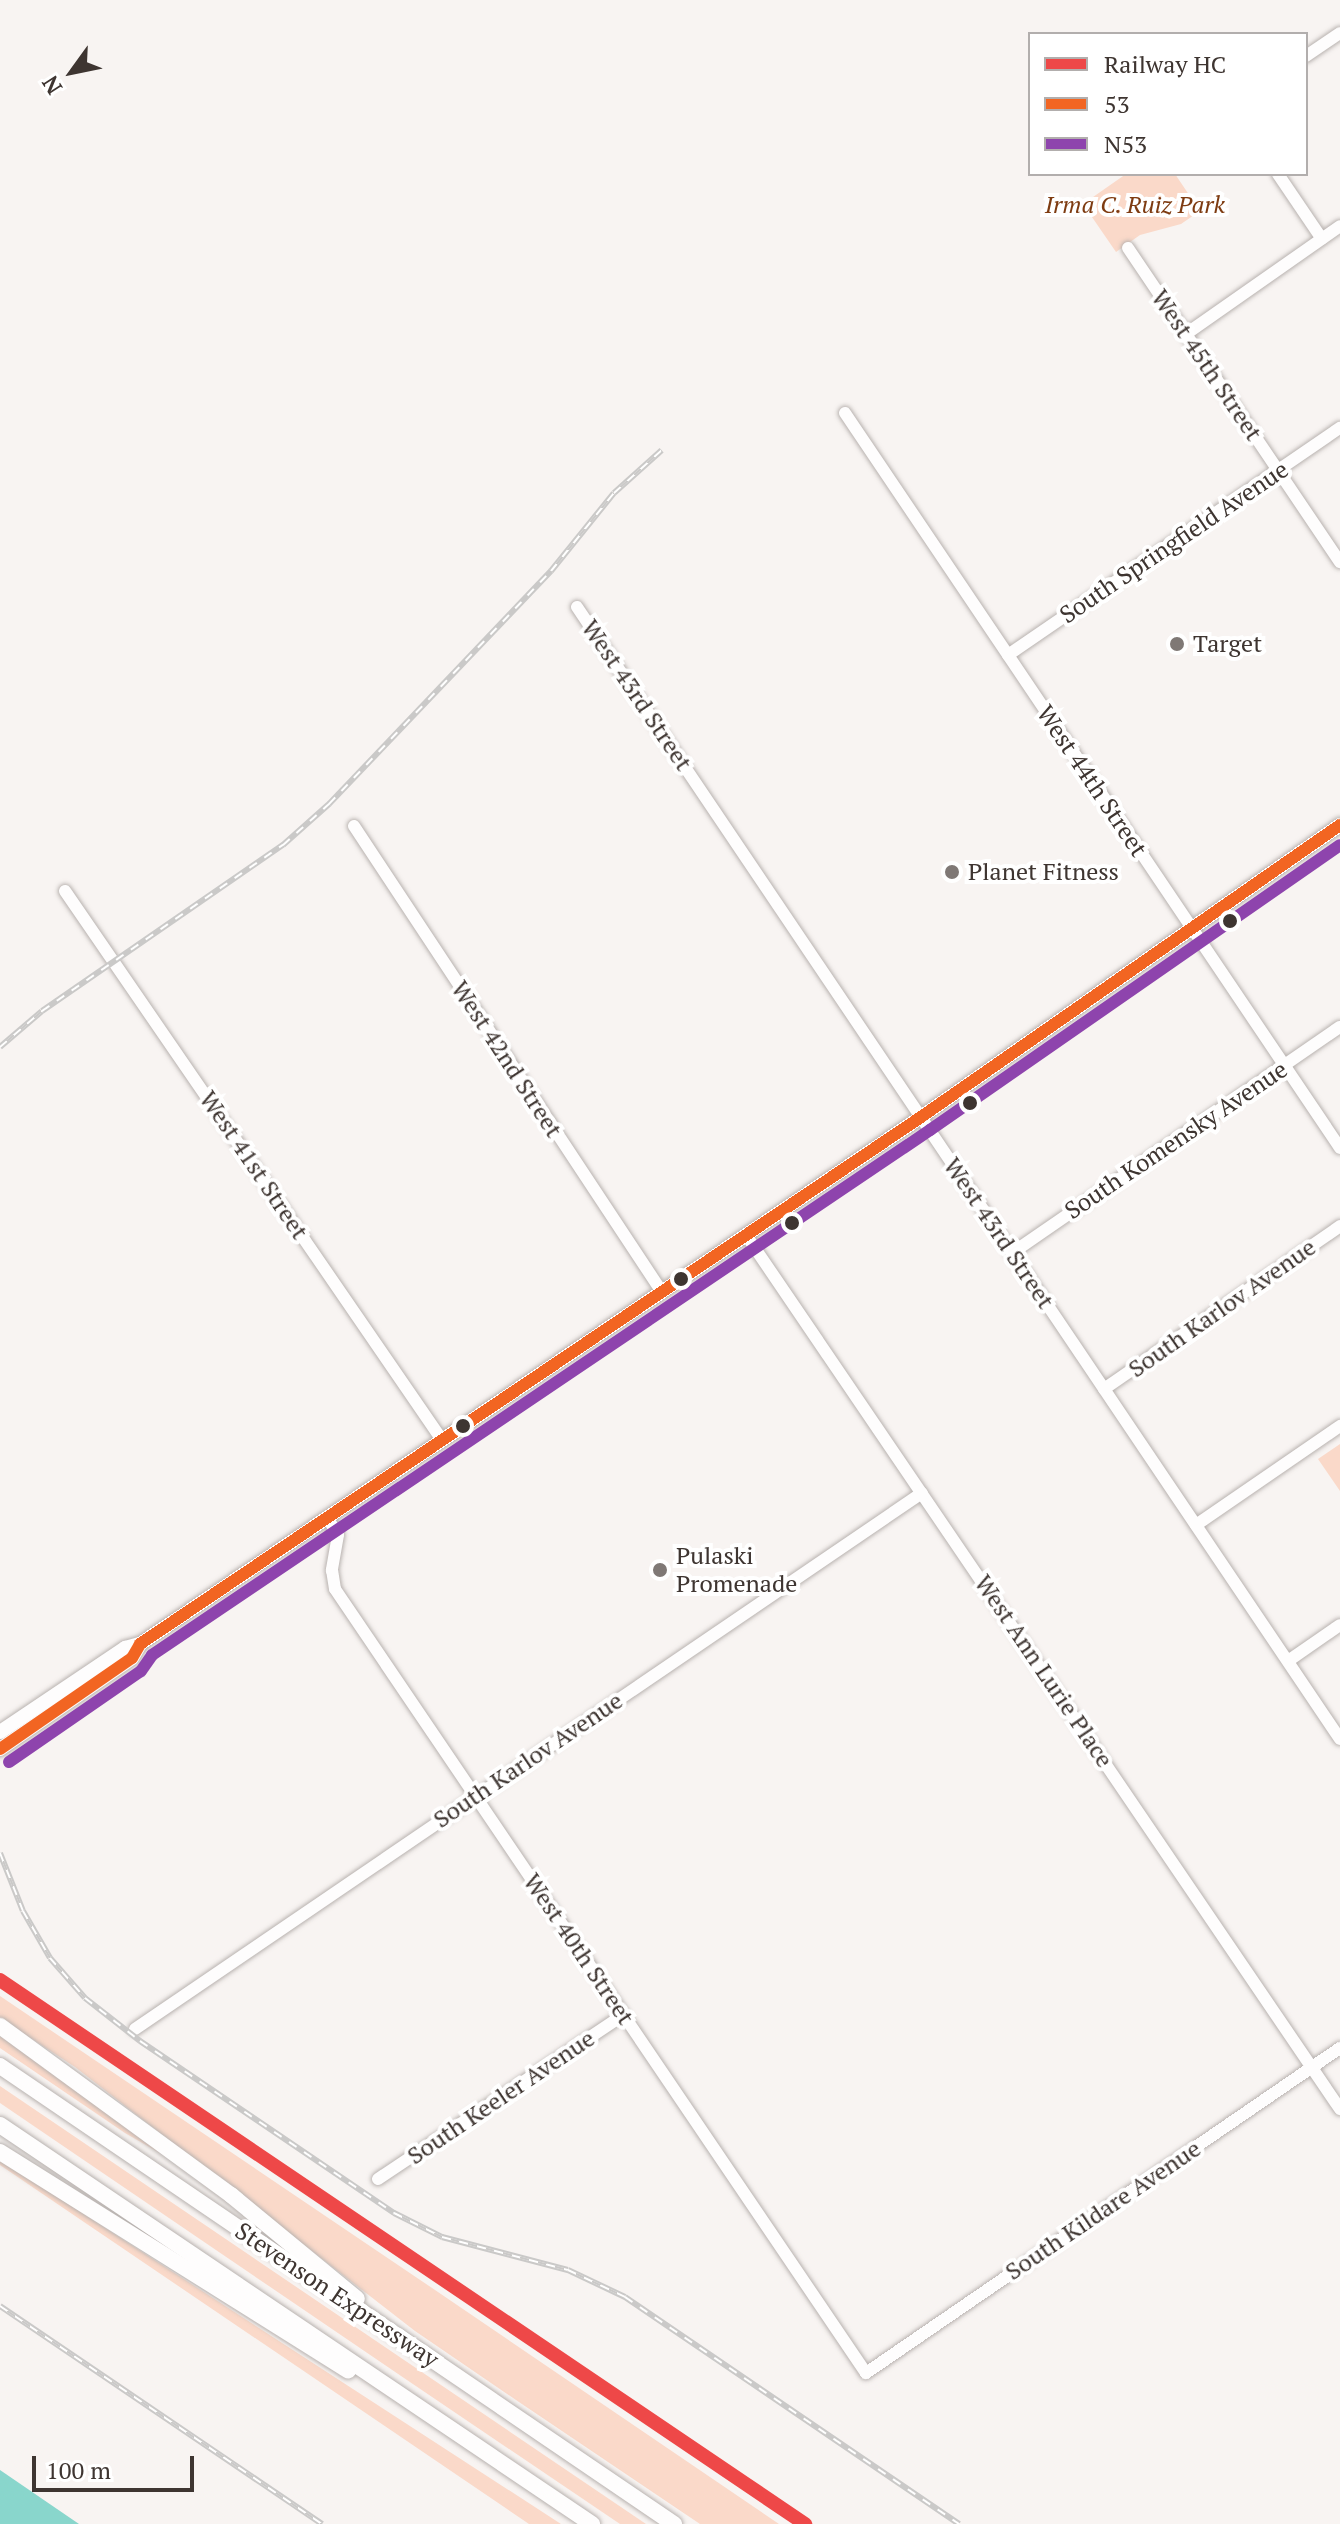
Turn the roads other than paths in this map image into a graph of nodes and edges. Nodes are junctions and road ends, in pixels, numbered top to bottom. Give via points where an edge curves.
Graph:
1 (1340, 33) edge
2 (1308, 55) edge
3 (1279, 176) edge
4 (1340, 226) edge
5 (1322, 239) junction
6 (1128, 248) dead end
7 (1186, 334) junction
8 (845, 413) dead end
9 (1340, 428) edge
10 (1279, 471) junction
11 (1340, 562) edge
12 (577, 607) dead end
13 (1008, 655) junction
14 (1340, 825) edge
15 (354, 826) dead end
16 (65, 891) dead end
17 (1192, 929) junction
18 (1340, 1027) edge
19 (1285, 1066) junction
20 (921, 1117) junction
21 (1340, 1148) edge
22 (1340, 1226) edge
23 (746, 1235) junction
24 (1012, 1253) junction
25 (662, 1292) junction
26 (1104, 1389) junction
27 (1340, 1426) edge
28 (442, 1440) junction
29 (922, 1493) junction
30 (327, 1517) junction
31 (1196, 1525) junction
32 (1340, 1625) edge
33 (140, 1644) junction
34 (1288, 1661) junction
35 (0, 1732) edge
36 (1340, 1739) edge
37 (0, 1749) edge
38 (475, 1796) junction
39 (623, 2015) junction
40 (0, 2026) edge
41 (135, 2029) dead end
42 (1340, 2048) edge
43 (0, 2066) edge
44 (1312, 2067) junction
45 (1340, 2109) edge
46 (0, 2125) edge
47 (0, 2152) edge
48 (378, 2179) dead end
49 (406, 2342) junction
50 (866, 2373) joint
51 (407, 2399) junction
52 (592, 2524) edge
53 (674, 2524) edge

1 - 2 street
3 - 5 street
4 - 5 street
5 - 7 street
6 - 7 street, West 45th Street
7 - 10 street, West 45th Street
8 - 13 street, West 44th Street
9 - 10 street, South Springfield Avenue
10 - 11 street, West 45th Street
10 - 13 street, South Springfield Avenue
12 - 20 street, West 43rd Street
13 - 17 street, West 44th Street
14 - 17 main road
15 - 25 street, West 42nd Street
16 - 28 street, West 41st Street
17 - 19 street, West 44th Street
17 - 20 main road
18 - 19 street, South Komensky Avenue
19 - 21 street, West 44th Street
19 - 24 street, South Komensky Avenue
20 - 23 main road
20 - 24 street, West 43rd Street
22 - 26 street, South Karlov Avenue
23 - 25 main road
23 - 29 street, West Ann Lurie Place
24 - 26 street, West 43rd Street
25 - 28 main road
26 - 31 street, West 43rd Street
27 - 31 street
28 - 30 main road
29 - 38 street, South Karlov Avenue
29 - 44 street, West Ann Lurie Place
30 - 33 main road
30 - 38 street, West 40th Street via 338,1535 332,1570 335,1589
31 - 34 street, West 43rd Street
32 - 34 street
33 - 35 main road via 125,1648
33 - 37 main road via 132,1658
34 - 36 street, West 43rd Street
38 - 39 street, West 40th Street
38 - 41 street, South Karlov Avenue
39 - 48 street, South Keeler Avenue
39 - 50 street, West 40th Street
40 - 49 highway via 231,2195
42 - 44 street, South Kildare Avenue
43 - 49 highway, Stevenson Expressway
44 - 45 street, West Ann Lurie Place
44 - 50 street, South Kildare Avenue
46 - 51 highway, Stevenson Expressway
47 - 51 highway via 327,2359
49 - 53 highway, Stevenson Expressway
51 - 52 highway, Stevenson Expressway

